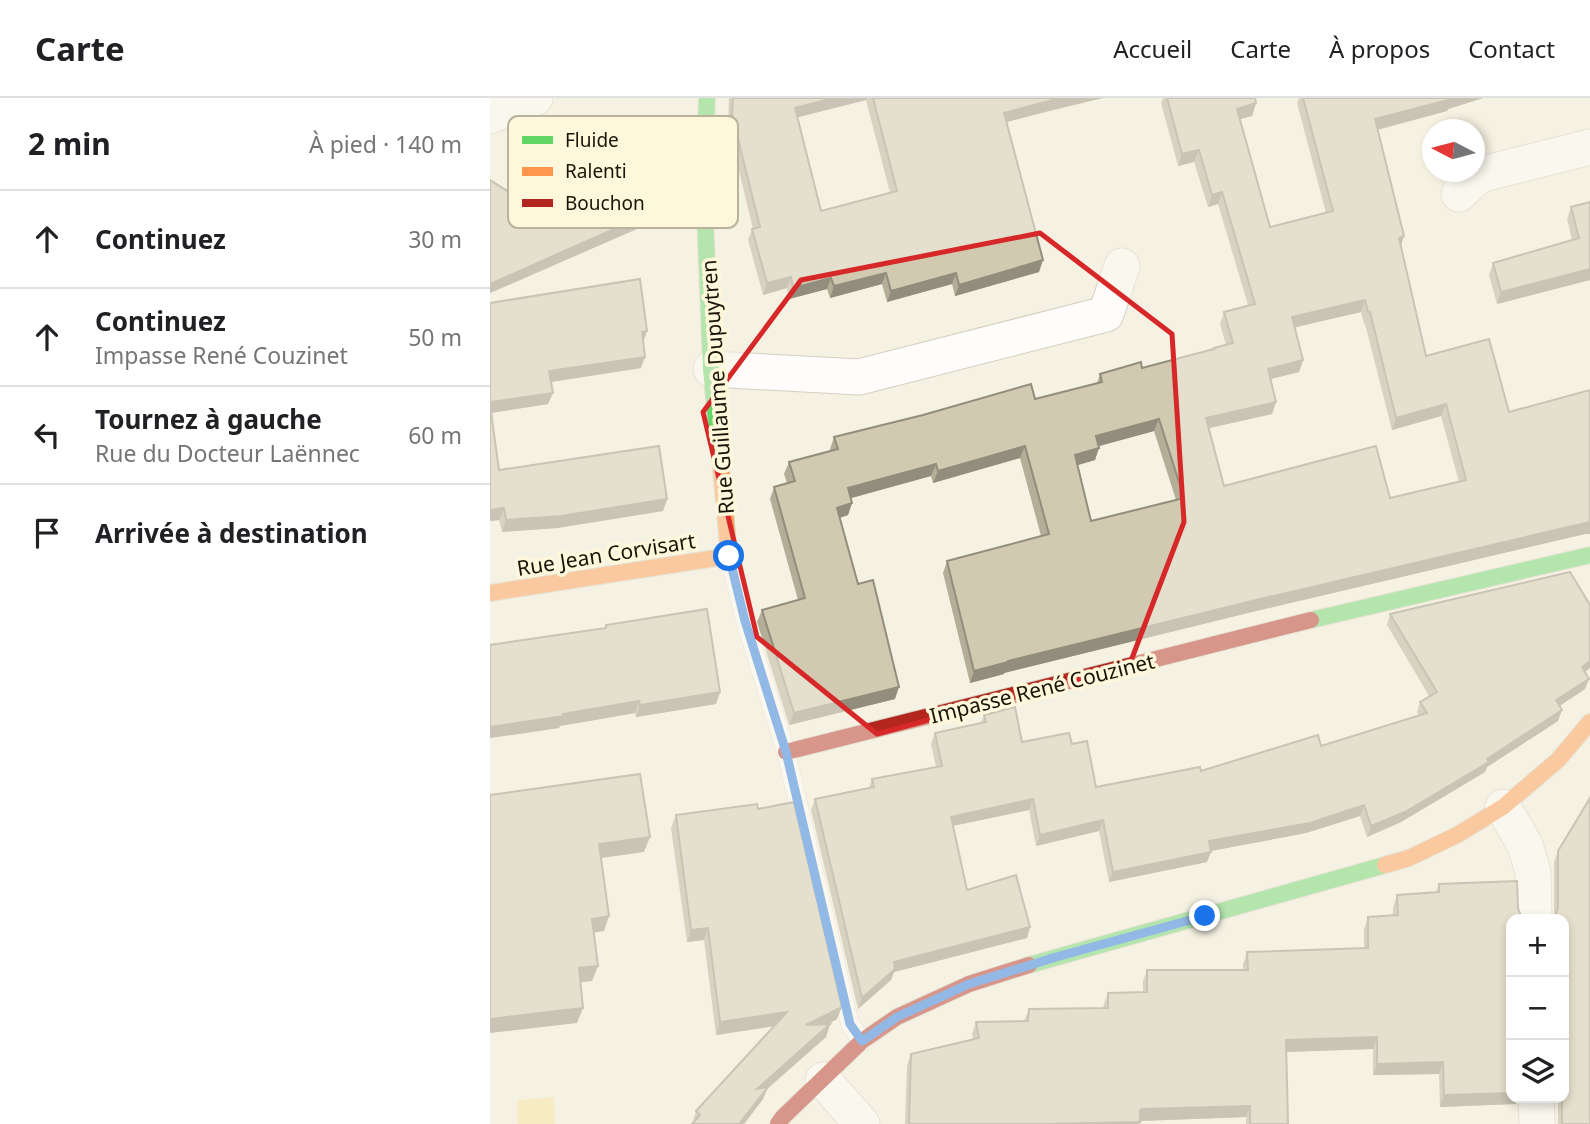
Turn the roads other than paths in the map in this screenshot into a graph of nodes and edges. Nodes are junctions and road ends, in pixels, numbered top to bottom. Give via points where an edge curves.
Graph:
1 (535, 98) edge
2 (707, 98) edge
3 (490, 116) edge
4 (706, 116) edge
5 (1590, 147) edge
6 (1459, 194) dead end
7 (706, 228) edge
8 (1122, 266) dead end
9 (711, 369) junction
10 (1590, 555) edge
11 (729, 556) junction
12 (490, 593) edge
13 (1590, 722) edge
14 (786, 752) junction
15 (1503, 807) junction
16 (1534, 914) edge
17 (862, 1041) junction
18 (823, 1080) junction
19 (1536, 1103) edge
20 (778, 1124) edge
21 (862, 1124) edge
22 (1537, 1124) edge

1 - 3 street
2 - 4 street, Rue Guillaume Dupuytren
5 - 6 street via 1479,175
7 - 9 street, Rue Guillaume Dupuytren
8 - 9 street via 1106,314 859,377
9 - 11 street, Rue Guillaume Dupuytren
10 - 14 street, Impasse René Couzinet via 1261,632
11 - 12 street, Rue Jean Corvisart
11 - 14 lane, Rue Guillaume Dupuytren
13 - 15 street via 1559,760
14 - 17 lane via 850,1024
15 - 16 street via 1525,845 1533,872
15 - 17 street via 1409,858 969,984 897,1017
17 - 18 street
18 - 20 street
18 - 21 street
19 - 22 street

